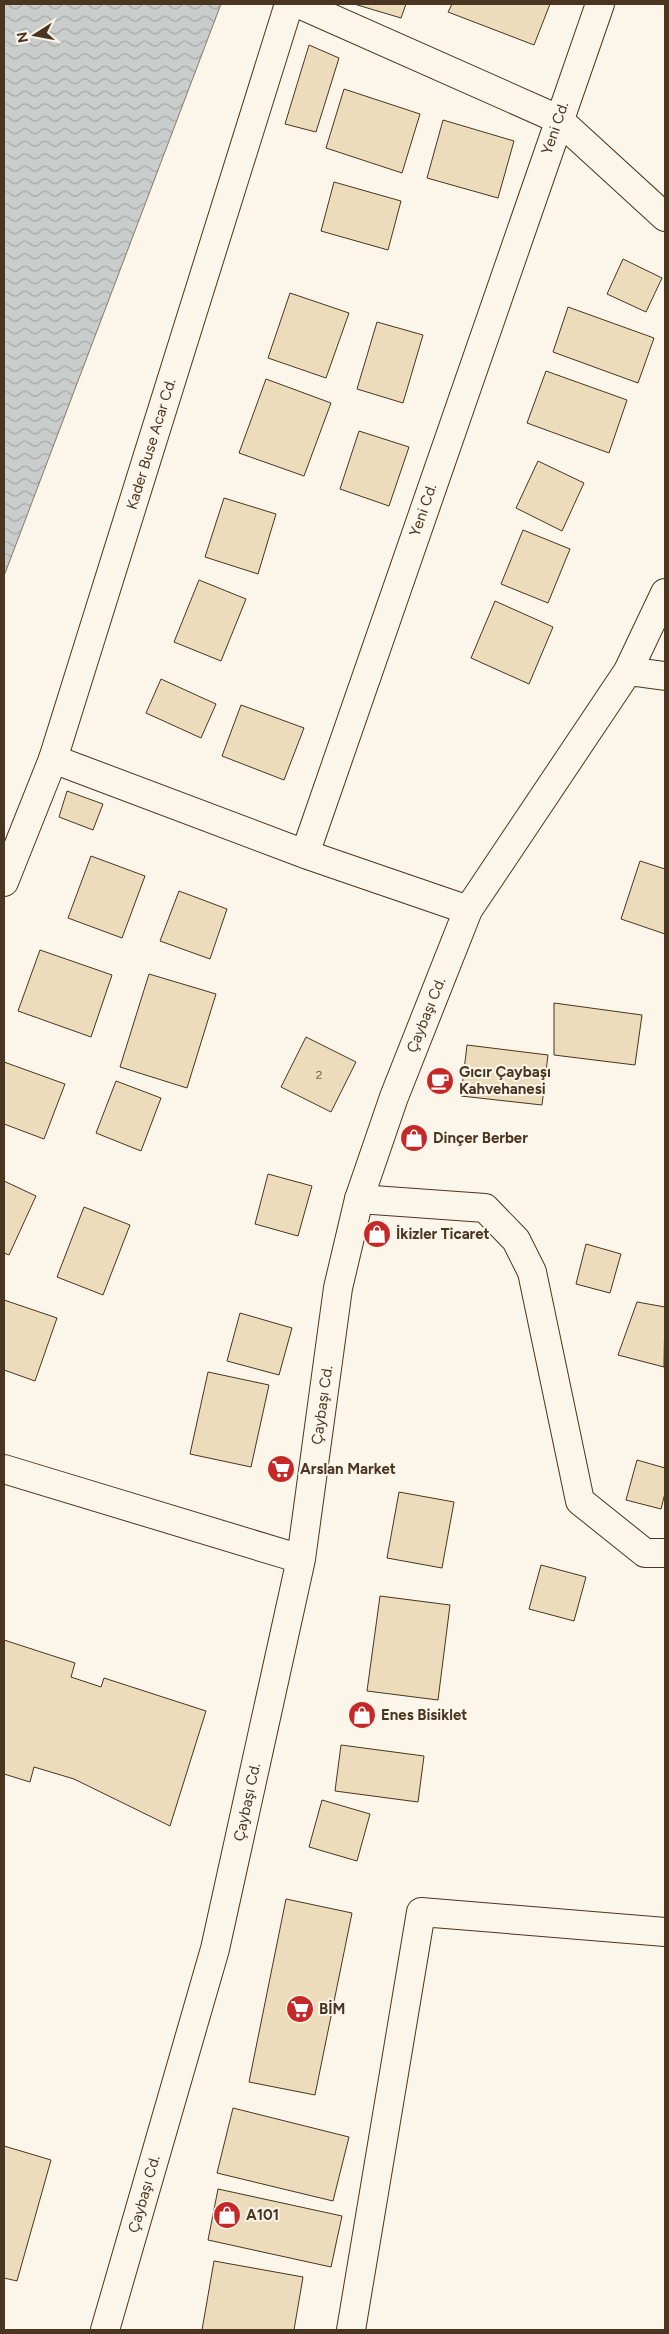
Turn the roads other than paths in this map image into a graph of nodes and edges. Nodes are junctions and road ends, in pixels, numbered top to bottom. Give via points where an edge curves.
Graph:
1 (289, 4) edge
2 (299, 4) edge
3 (600, 4) edge
4 (558, 119) junction
5 (665, 218) edge
6 (665, 593) edge
7 (628, 671) junction
8 (665, 676) edge
9 (53, 759) junction
10 (304, 854) junction
11 (4, 882) edge
12 (468, 910) junction
13 (359, 1199) junction
14 (4, 1469) edge
15 (665, 1553) edge
16 (301, 1559) junction
17 (665, 1932) edge
18 (104, 2330) edge
19 (351, 2330) edge

1 - 9 street, Kader Buse Acar Cd.
2 - 4 street
3 - 4 street, Yeni Cd.
4 - 5 street
4 - 10 street, Yeni Cd.
6 - 7 street, Çaybaşı Cd.
7 - 8 street
7 - 12 street, Çaybaşı Cd.
9 - 10 street
9 - 11 street, Kader Buse Acar Cd.
10 - 12 street
12 - 13 street, Çaybaşı Cd. via 394,1097
13 - 15 street via 485,1208 516,1240 532,1272 580,1501 645,1553
13 - 16 street, Çaybaşı Cd. via 338,1288
14 - 16 street
16 - 18 street, Çaybaşı Cd. via 215,1948
17 - 19 street via 421,1912

